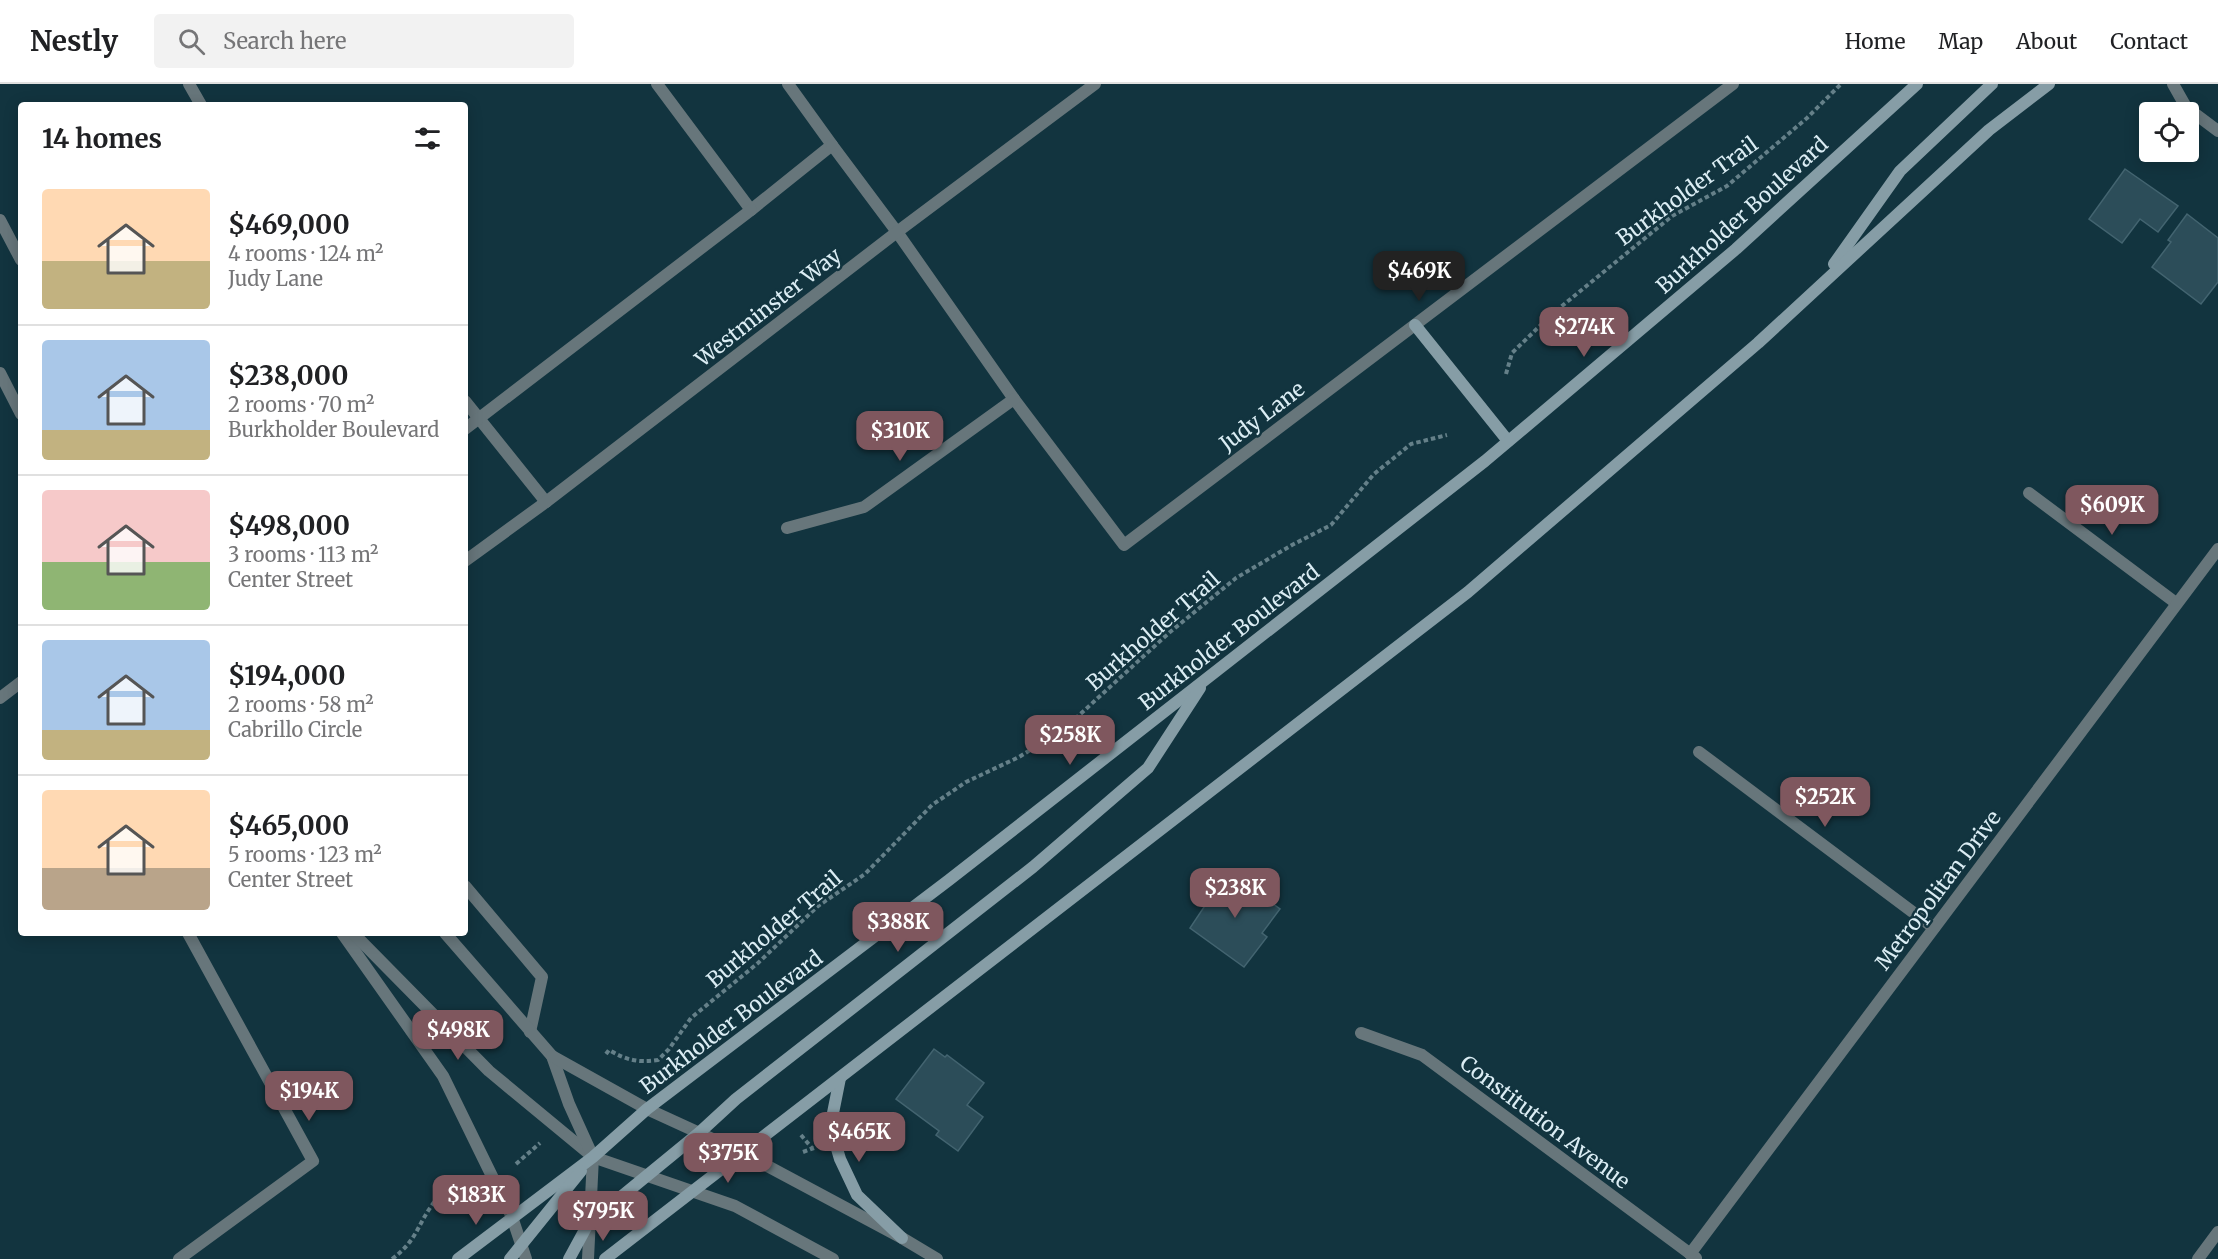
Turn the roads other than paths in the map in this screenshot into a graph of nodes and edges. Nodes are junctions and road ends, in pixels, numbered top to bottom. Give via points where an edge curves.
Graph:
1 (189, 84) edge
2 (657, 84) edge
3 (788, 84) edge
4 (1095, 84) edge
5 (1733, 84) edge
6 (1917, 84) edge
7 (1992, 84) edge
8 (2049, 84) edge
9 (2173, 84) edge
10 (199, 102) edge
11 (2218, 131) edge
12 (832, 145) junction
13 (751, 210) junction
14 (0, 220) edge
15 (897, 232) junction
16 (18, 254) edge
17 (1822, 283) junction
18 (1415, 325) junction
19 (0, 373) edge
20 (1014, 399) junction
21 (468, 405) edge
22 (18, 408) edge
23 (478, 419) junction
24 (468, 427) edge
25 (1508, 441) junction
26 (2029, 493) dead end
27 (546, 502) junction
28 (787, 528) dead end
29 (2218, 549) edge
30 (468, 559) edge
31 (2176, 603) junction
32 (1206, 680) junction
33 (18, 684) edge
34 (0, 698) edge
35 (1699, 752) dead end
36 (468, 890) edge
37 (1934, 928) junction
38 (191, 936) edge
39 (344, 936) edge
40 (356, 936) edge
41 (448, 936) edge
42 (530, 1032) junction
43 (1361, 1033) dead end
44 (552, 1056) junction
45 (840, 1078) junction
46 (647, 1109) junction
47 (699, 1133) junction
48 (743, 1153) junction
49 (593, 1157) junction
50 (647, 1175) junction
51 (694, 1191) junction
52 (512, 1216) junction
53 (588, 1224) junction
54 (2218, 1232) edge
55 (902, 1238) junction
56 (521, 1245) junction
57 (1694, 1256) edge
58 (180, 1259) edge
59 (458, 1259) edge
60 (510, 1259) edge
61 (526, 1259) edge
62 (569, 1259) edge
63 (588, 1259) edge
64 (605, 1259) edge
65 (833, 1259) edge
66 (937, 1259) edge
67 (2198, 1259) edge

1 - 10 street
2 - 13 street
3 - 12 street, Judy Lane
4 - 15 street, Westminster Way
5 - 18 street, Judy Lane
6 - 25 main road, Burkholder Boulevard via 1736,249
7 - 17 main road via 1900,171
8 - 17 main road via 1989,130
9 - 11 street via 2186,107
12 - 13 street
12 - 15 street, Judy Lane
13 - 23 street
14 - 16 street
15 - 20 street, Judy Lane
15 - 27 street, Westminster Way
17 - 45 main road via 1758,343 1468,592
18 - 20 street, Judy Lane via 1124,545
18 - 25 main road
19 - 22 street
20 - 28 street via 864,507
21 - 23 street
23 - 24 street
23 - 27 street
25 - 32 main road, Burkholder Boulevard
26 - 31 street
27 - 30 street, Westminster Way
29 - 31 street, Metropolitan Drive
31 - 37 street, Metropolitan Drive
32 - 46 main road, Burkholder Boulevard
32 - 47 main road via 1148,768 1033,867 736,1099
33 - 34 street
35 - 37 street
36 - 42 street via 542,977
37 - 57 street, Metropolitan Drive
38 - 58 street via 313,1161
39 - 52 street via 443,1076
40 - 49 street via 489,1071
41 - 42 street
42 - 44 street
43 - 57 street, Constitution Avenue via 1422,1055
44 - 46 street
44 - 49 street
45 - 48 main road
45 - 55 main road via 833,1113 840,1159 857,1195
46 - 47 street
46 - 49 main road, Burkholder Boulevard
47 - 48 street
47 - 50 main road
48 - 51 main road
48 - 55 street
49 - 50 street
49 - 52 main road, Burkholder Boulevard
49 - 53 street
49 - 56 main road
50 - 51 street
50 - 53 main road
51 - 64 main road
51 - 65 street via 735,1206
52 - 56 street
52 - 59 main road, Burkholder Boulevard
53 - 62 main road
53 - 63 street
54 - 67 street
55 - 66 street
56 - 60 main road
56 - 61 street

